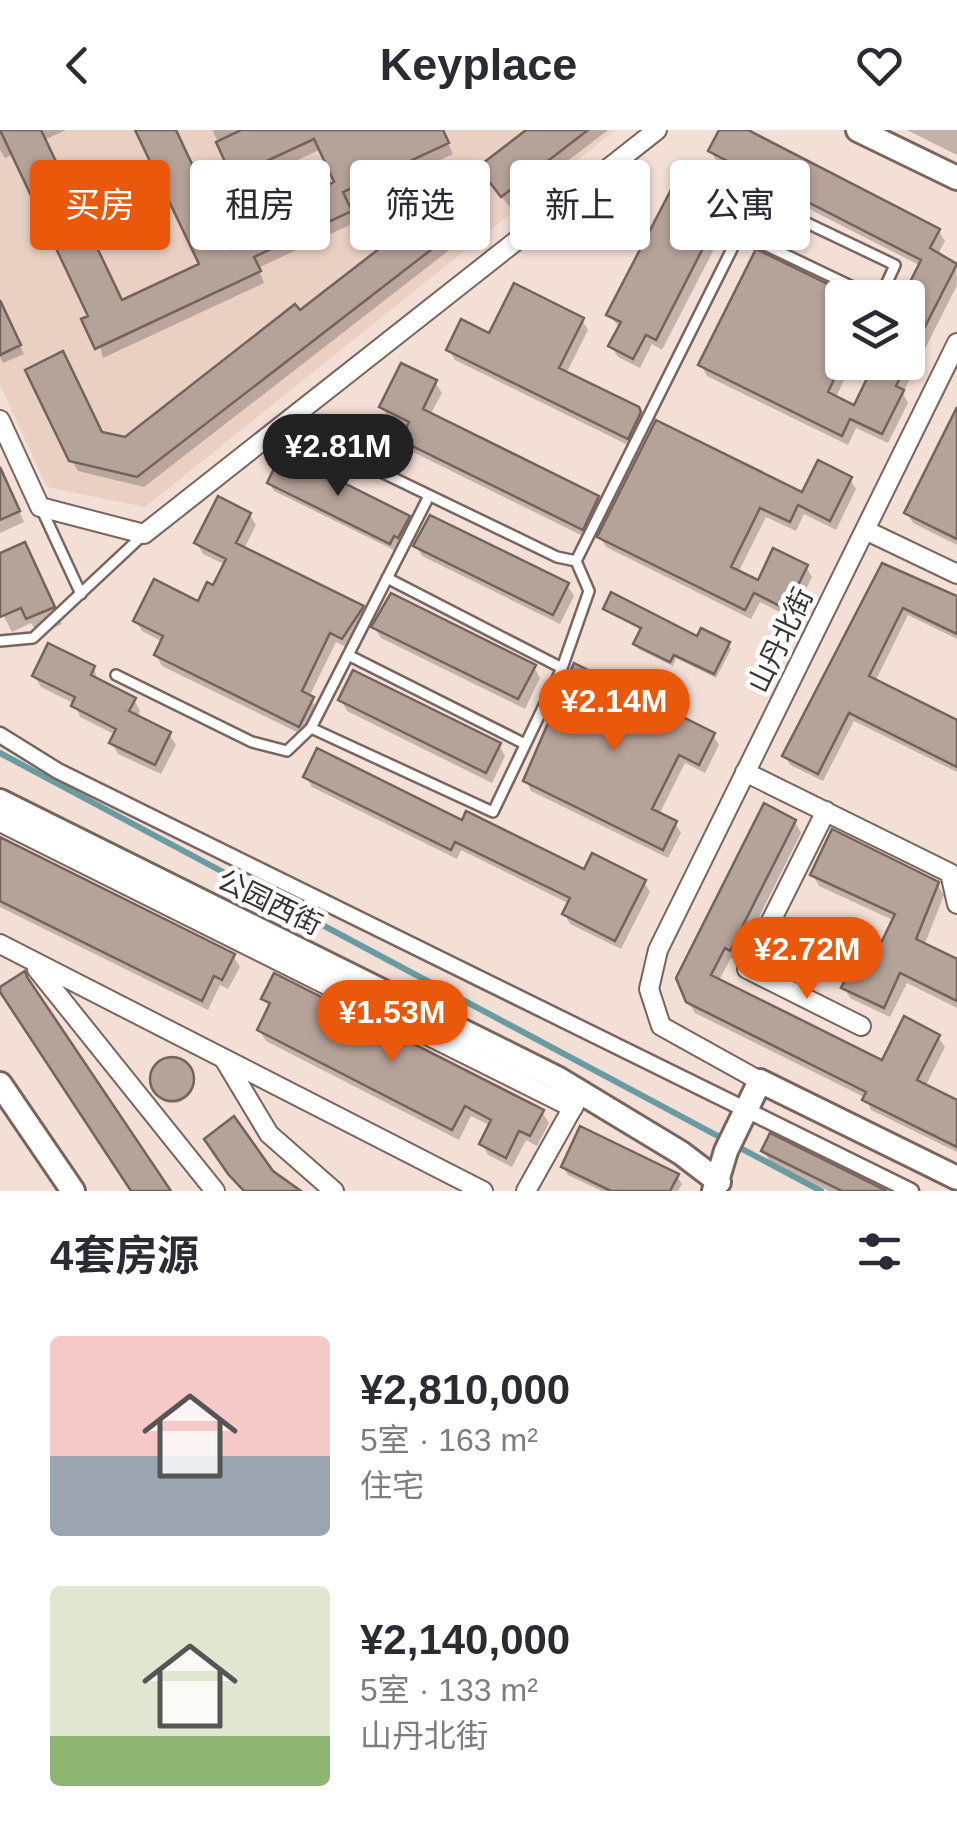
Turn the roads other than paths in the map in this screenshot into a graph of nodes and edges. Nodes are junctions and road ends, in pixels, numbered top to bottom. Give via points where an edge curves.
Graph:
1 (657, 130) edge
2 (858, 130) edge
3 (957, 178) edge
4 (810, 225) edge
5 (732, 250) edge
6 (776, 250) edge
7 (840, 280) edge
8 (887, 280) edge
9 (957, 343) edge
10 (295, 416) junction
11 (0, 420) edge
12 (429, 496) junction
13 (40, 507) junction
14 (865, 530) junction
15 (144, 534) junction
16 (576, 561) junction
17 (957, 574) edge
18 (387, 578) junction
19 (81, 594) junction
20 (0, 642) edge
21 (348, 655) junction
22 (562, 668) junction
23 (116, 676) dead end
24 (310, 728) junction
25 (0, 735) edge
26 (525, 744) junction
27 (746, 772) junction
28 (0, 801) edge
29 (826, 811) junction
30 (0, 822) edge
31 (957, 904) edge
32 (0, 944) edge
33 (31, 961) junction
34 (861, 1026) dead end
35 (224, 1059) junction
36 (760, 1081) junction
37 (0, 1084) edge
38 (577, 1100) junction
39 (745, 1116) junction
40 (957, 1178) edge
41 (716, 1186) edge
42 (73, 1191) edge
43 (215, 1191) edge
44 (334, 1191) edge
45 (483, 1191) edge
46 (526, 1191) edge
47 (912, 1191) edge

1 - 10 street
2 - 3 street
4 - 8 lane via 895,265
5 - 16 lane
6 - 7 lane
9 - 14 street, 山丹北街
10 - 12 lane via 323,444
10 - 15 street
11 - 13 street
12 - 16 lane
12 - 18 lane
13 - 15 street
13 - 19 lane
14 - 17 street
14 - 27 street, 山丹北街
15 - 19 lane
16 - 22 lane via 589,591
18 - 21 lane
18 - 22 lane
19 - 20 lane via 32,638
21 - 24 lane
21 - 26 lane
22 - 26 lane
23 - 24 lane via 252,742 288,751
24 - 26 lane via 493,812
25 - 39 street via 58,771
27 - 29 street
27 - 36 street, 山丹北街 via 658,950 649,990 661,1026
28 - 38 street, 公园西街
29 - 31 street via 950,872
29 - 34 street via 746,968
30 - 38 street
32 - 33 street
33 - 35 street
33 - 43 street
35 - 44 street via 270,1134
35 - 45 street
36 - 39 street
36 - 40 street
37 - 42 street
38 - 41 street, 公园西街
38 - 46 street
39 - 41 street
39 - 47 street

